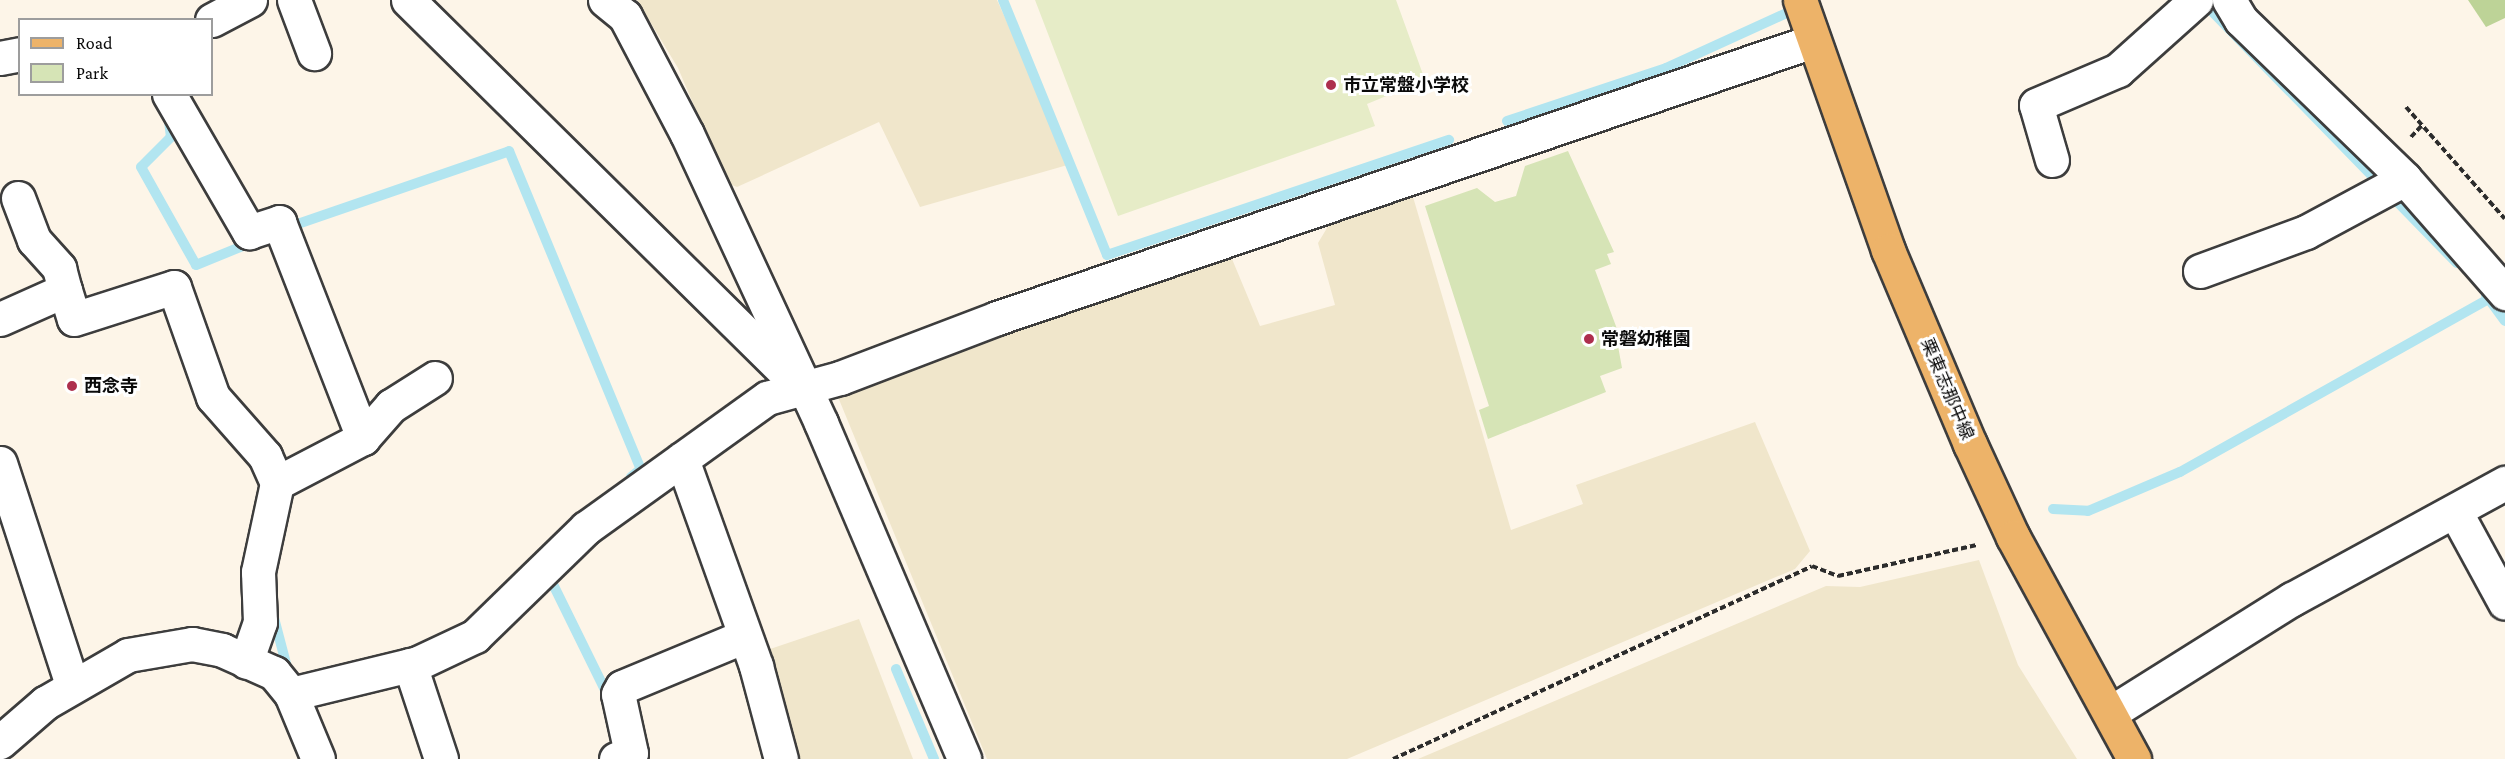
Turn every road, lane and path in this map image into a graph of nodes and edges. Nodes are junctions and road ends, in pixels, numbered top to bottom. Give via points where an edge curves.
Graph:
1 (250, 0) edge
2 (294, 0) edge
3 (408, 0) edge
4 (605, 0) edge
5 (1800, 0) edge
6 (2196, 0) edge
7 (2229, 0) edge
8 (213, 19) edge
9 (1813, 41) junction
10 (314, 53) dead end
11 (18, 54) edge
12 (0, 58) edge
13 (170, 96) edge
14 (2406, 107) dead end
15 (2052, 160) dead end
16 (2405, 179) junction
17 (18, 198) dead end
18 (2505, 219) edge
19 (2200, 271) dead end
20 (2500, 276) edge
21 (65, 290) junction
22 (0, 319) edge
23 (435, 378) dead end
24 (799, 385) junction
25 (363, 438) junction
26 (682, 459) junction
27 (0, 463) edge
28 (277, 483) junction
29 (2505, 483) edge
30 (2456, 513) junction
31 (2013, 537) junction
32 (2505, 603) edge
33 (749, 651) junction
34 (246, 662) junction
35 (410, 665) junction
36 (72, 684) junction
37 (291, 694) junction
38 (2110, 714) junction
39 (0, 742) edge
40 (318, 759) edge
41 (441, 759) edge
42 (616, 759) edge
43 (782, 759) edge
44 (964, 759) edge
45 (1393, 759) edge
46 (2134, 759) edge

1 - 8 street
2 - 10 street
3 - 24 street via 675,269
4 - 24 street via 625,16 687,134
5 - 9 main road, 栗東志那中線
6 - 15 street via 2118,70 2036,105
7 - 16 street via 2241,20
9 - 24 street via 1008,314 840,378
9 - 31 main road, 栗東志那中線 via 1888,250
11 - 12 street
13 - 25 street via 249,232 279,222
14 - 18 path
16 - 19 street via 2306,232
16 - 20 street
17 - 21 street via 34,240 59,268
21 - 22 street
21 - 28 street via 74,319 174,287 213,397 265,456
23 - 25 street via 391,406
24 - 26 street via 767,398
24 - 44 street via 821,423
25 - 28 street
26 - 33 street
26 - 35 street via 586,528 475,636
27 - 36 street
28 - 34 street via 258,572 260,622
29 - 30 street
30 - 32 street
30 - 38 street via 2292,599
31 - 38 main road, 栗東志那中線
31 - 45 path via 1838,576 1812,567
33 - 42 street via 622,687 618,694 631,753
33 - 43 street
34 - 36 street via 192,644 162,646 128,655
34 - 37 street via 274,673
35 - 37 street
35 - 41 street
36 - 39 street
37 - 40 street
38 - 46 main road, 栗東志那中線

